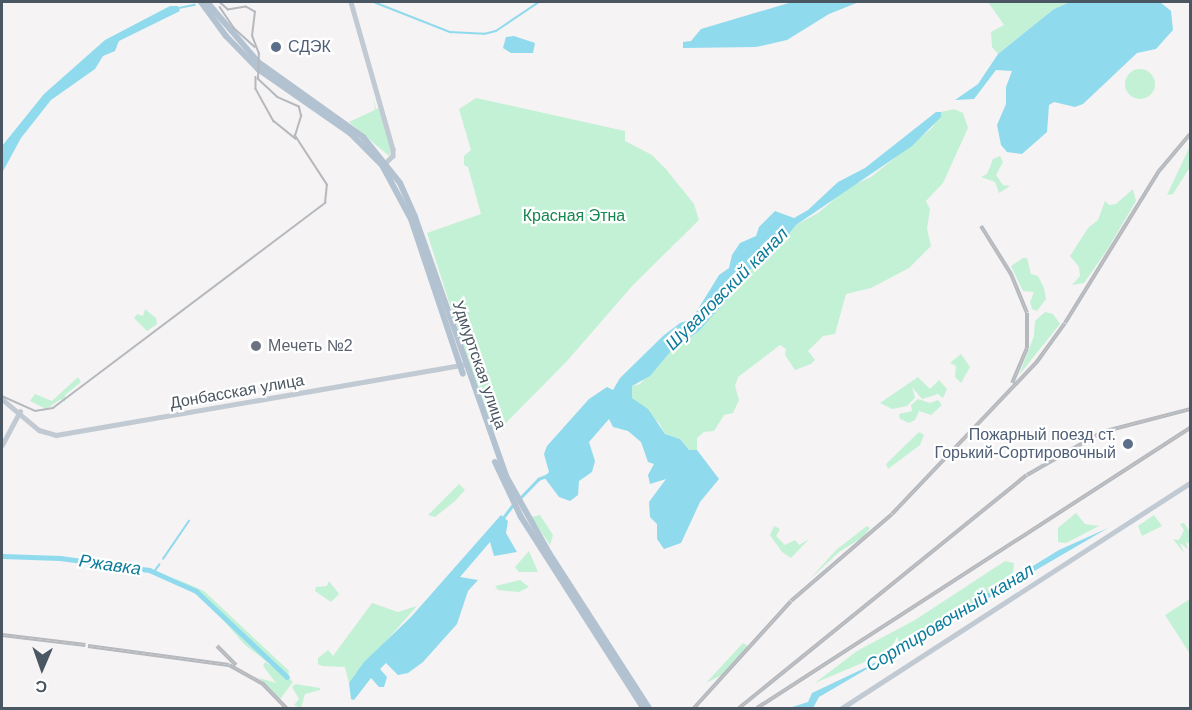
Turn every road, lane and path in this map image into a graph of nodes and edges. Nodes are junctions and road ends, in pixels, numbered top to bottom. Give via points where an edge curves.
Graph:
1 (201, 2) edge
2 (207, 2) edge
3 (351, 2) edge
4 (258, 66) junction
5 (384, 164) junction
6 (463, 365) junction
7 (2, 399) edge
8 (20, 411) junction
9 (2, 445) edge
10 (1191, 483) edge
11 (519, 508) junction
12 (643, 708) edge
13 (649, 708) edge
14 (842, 708) edge

1 - 4 main road via 226,36
2 - 4 main road
3 - 5 street via 394,153
4 - 5 main road, Удмуртская улица
5 - 6 main road, Удмуртская улица via 411,219
6 - 8 street, Донбасская улица via 62,434 43,432
6 - 11 main road, Удмуртская улица
7 - 8 street, Донбасская улица
8 - 9 street
10 - 14 street
11 - 12 main road, Удмуртская улица
11 - 13 main road, Удмуртская улица

